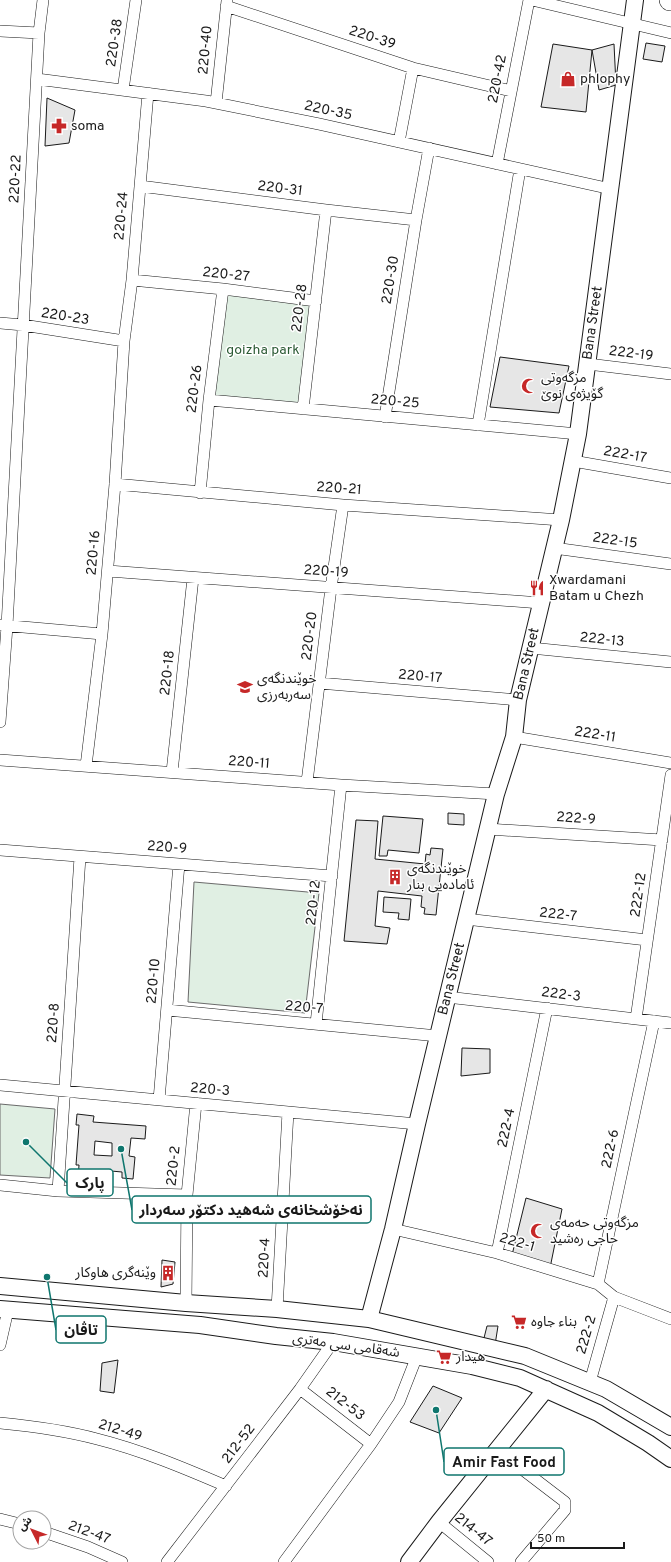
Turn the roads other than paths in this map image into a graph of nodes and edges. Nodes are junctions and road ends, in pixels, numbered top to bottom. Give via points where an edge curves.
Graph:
1 (43, 0) edge
2 (136, 0) edge
3 (529, 0) edge
4 (532, 0) edge
5 (635, 0) edge
6 (226, 3) edge
7 (632, 23) junction
8 (0, 31) edge
9 (39, 33) junction
10 (671, 33) edge
11 (413, 68) junction
12 (37, 79) junction
13 (123, 90) junction
14 (511, 91) junction
15 (148, 93) junction
16 (216, 103) junction
17 (399, 142) junction
18 (429, 148) junction
19 (497, 164) junction
20 (520, 169) junction
21 (140, 186) junction
22 (611, 189) junction
23 (326, 210) junction
24 (416, 220) junction
25 (132, 280) junction
26 (223, 289) junction
27 (316, 301) junction
28 (0, 323) edge
29 (23, 325) junction
30 (124, 341) junction
31 (588, 364) junction
32 (671, 374) edge
33 (209, 400) junction
34 (303, 409) junction
35 (385, 416) junction
36 (478, 425) junction
37 (578, 434) junction
38 (573, 461) junction
39 (671, 478) edge
40 (115, 484) junction
41 (200, 493) junction
42 (343, 504) junction
43 (561, 520) junction
44 (554, 548) junction
45 (671, 564) edge
46 (108, 572) junction
47 (194, 578) junction
48 (331, 588) junction
49 (541, 602) junction
50 (3, 625) edge
51 (102, 634) junction
52 (531, 648) junction
53 (671, 662) edge
54 (319, 684) junction
55 (518, 700) junction
56 (0, 722) edge
57 (514, 737) junction
58 (0, 760) edge
59 (671, 763) edge
60 (86, 766) junction
61 (172, 772) junction
62 (671, 776) edge
63 (307, 782) junction
64 (341, 785) junction
65 (496, 794) junction
66 (488, 829) junction
67 (662, 840) junction
68 (0, 850) edge
69 (80, 856) junction
70 (179, 864) junction
71 (332, 876) junction
72 (466, 919) junction
73 (647, 940) junction
74 (447, 997) junction
75 (547, 1008) junction
76 (166, 1010) junction
77 (636, 1019) junction
78 (654, 1021) junction
79 (671, 1023) edge
80 (316, 1024) junction
81 (438, 1036) junction
82 (0, 1085) edge
83 (65, 1091) junction
84 (159, 1100) junction
85 (196, 1103) junction
86 (288, 1112) junction
87 (416, 1124) junction
88 (0, 1185) edge
89 (58, 1191) junction
90 (187, 1195) junction
91 (393, 1229) junction
92 (497, 1253) junction
93 (598, 1284) junction
94 (0, 1286) edge
95 (614, 1297) junction
96 (194, 1304) junction
97 (4, 1309) edge
98 (277, 1309) junction
99 (369, 1319) junction
100 (671, 1319) edge
101 (200, 1325) junction
102 (456, 1339) junction
103 (333, 1342) junction
104 (0, 1344) edge
105 (417, 1356) junction
106 (450, 1362) junction
107 (590, 1382) junction
108 (300, 1389) junction
109 (546, 1389) junction
110 (0, 1423) edge
111 (671, 1427) edge
112 (371, 1444) junction
113 (497, 1450) junction
114 (671, 1459) edge
115 (226, 1486) junction
116 (0, 1519) edge
117 (12, 1522) edge
118 (439, 1522) junction
119 (52, 1535) edge
120 (122, 1562) edge
121 (168, 1562) edge
122 (284, 1562) edge
123 (410, 1562) edge
124 (488, 1562) edge
125 (521, 1562) edge

1 - 9 street, 220-22
2 - 13 street, 220-38
3 - 14 street, 220-42
4 - 7 street
5 - 7 street, Bana Street
6 - 11 street, 220-39
6 - 16 street, 220-40
7 - 10 street
7 - 22 street, Bana Street
8 - 9 street
9 - 12 street, 220-22
11 - 14 street, 220-39
11 - 17 street
12 - 13 street, 220-35
12 - 29 street, 220-22
13 - 15 street, 220-35
14 - 19 street, 220-42
15 - 16 street, 220-35
15 - 21 street, 220-24
16 - 17 street, 220-35
17 - 18 street, 220-35
18 - 19 street, 220-35
18 - 24 street, 220-30
19 - 20 street, 220-35
20 - 22 street, 220-35
20 - 36 street
21 - 23 street, 220-31
21 - 25 street, 220-24
22 - 31 street, Bana Street
23 - 24 street, 220-31
23 - 27 street, 220-28
24 - 35 street, 220-30
25 - 26 street, 220-27
25 - 30 street, 220-24
26 - 27 street, 220-27
26 - 33 street, 220-26
27 - 34 street, 220-28
28 - 29 street, 220-23
29 - 30 street, 220-23
29 - 50 street, 220-22
30 - 40 street, 220-16
31 - 32 street, 222-19
31 - 37 street, Bana Street
33 - 34 street, 220-25
33 - 41 street, 220-26
34 - 35 street, 220-25
35 - 36 street, 220-25
36 - 37 street, 220-25
37 - 38 street, Bana Street
38 - 39 street, 222-17
38 - 43 street, Bana Street
40 - 41 street, 220-21
40 - 46 street, 220-16
41 - 42 street, 220-21
42 - 43 street, 220-21
42 - 48 street, 220-20
43 - 44 street, Bana Street
44 - 45 street, 222-15
44 - 49 street, Bana Street
46 - 47 street, 220-19
46 - 51 street, 220-16
47 - 48 street, 220-19
47 - 61 street, 220-18
48 - 49 street, 220-19
48 - 54 street, 220-20
49 - 52 street, Bana Street
50 - 51 street
50 - 56 street, 220-22
51 - 60 street, 220-16
52 - 53 street, 222-13
52 - 55 street, Bana Street
54 - 55 street, 220-17
54 - 63 street, 220-20
55 - 57 street, Bana Street
57 - 59 street, 222-11
57 - 65 street, Bana Street
58 - 60 street, 220-11
60 - 61 street, 220-11
61 - 63 street, 220-11
62 - 67 street, 222-12
63 - 64 street, 220-11
64 - 65 street, 220-11
64 - 71 street, 220-12
65 - 66 street, Bana Street
66 - 67 street, 222-9
66 - 72 street, Bana Street
67 - 73 street, 222-12
68 - 69 street, 220-9
69 - 70 street, 220-9
69 - 83 street, 220-8
70 - 71 street, 220-9
70 - 76 street, 220-10
71 - 80 street, 220-12
72 - 73 street, 222-7
72 - 74 street, Bana Street
73 - 77 street, 222-12
74 - 75 street, 222-3
74 - 81 street, Bana Street
75 - 77 street, 222-3
75 - 92 street, 222-4
76 - 80 street, 220-7
76 - 84 street, 220-10
77 - 78 street, 222-3
78 - 79 street, 222-3
78 - 93 street, 222-6
80 - 81 street, 220-7
81 - 87 street, Bana Street
82 - 83 street, 220-3
83 - 84 street, 220-3
83 - 89 street, 220-8
84 - 85 street, 220-3
85 - 86 street, 220-3
85 - 90 street, 220-2
86 - 87 street, 220-3
86 - 98 street, 220-4
87 - 91 street, Bana Street
88 - 89 street
89 - 90 street
90 - 96 street, 220-2
91 - 92 street, 222-1
91 - 99 street, Bana Street
92 - 93 street, 222-1
93 - 95 street, 222-1
94 - 96 street, شەقامی سی مەتری
95 - 100 street, 222-1
95 - 107 street, 222-2
96 - 98 street, شەقامی سی مەتری
96 - 101 street
97 - 101 street, شەقامی سی مەتری
97 - 104 street
98 - 99 street, شەقامی سی مەتری
99 - 102 street, شەقامی سی مەتری
101 - 103 street, شەقامی سی مەتری
102 - 106 street
102 - 107 street, شەقامی سی مەتری via 526,1356
103 - 105 street, شەقامی سی مەتری
103 - 108 street, 212-52
105 - 106 street, شەقامی سی مەتری
105 - 112 street via 399,1402
106 - 109 street, شەقامی سی مەتری via 520,1378
107 - 111 street, شەقامی سی مەتری
108 - 112 street, 212-53
108 - 115 street, 212-52
109 - 113 street
109 - 114 street, شەقامی سی مەتری via 598,1413
110 - 115 street, 212-49 via 97,1438 172,1463
112 - 122 street
113 - 118 street
113 - 125 street via 565,1502 565,1510
115 - 121 street, 212-52
116 - 117 street
118 - 123 street
118 - 124 street, 214-47
119 - 120 street, 212-47

